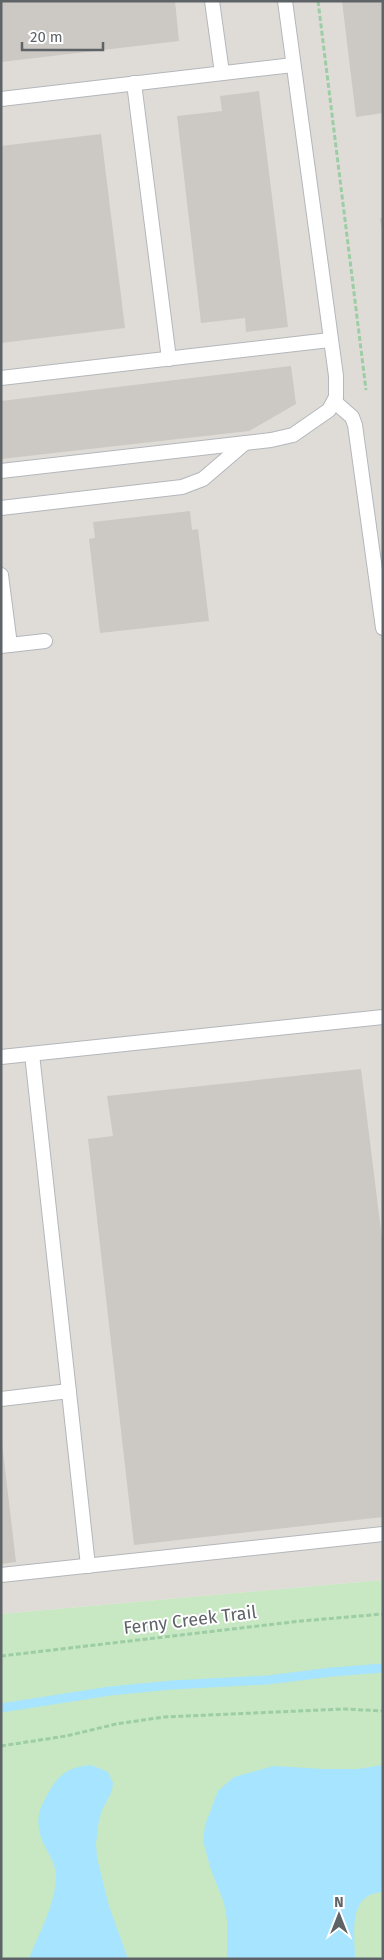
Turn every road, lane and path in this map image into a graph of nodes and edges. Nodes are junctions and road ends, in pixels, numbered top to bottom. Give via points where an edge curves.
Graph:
1 (212, 1) edge
2 (285, 1) edge
3 (318, 1) edge
4 (293, 65) junction
5 (222, 73) junction
6 (134, 83) junction
7 (1, 99) edge
8 (330, 340) junction
9 (169, 359) junction
10 (1, 378) edge
11 (366, 390) dead end
12 (335, 402) junction
13 (245, 443) junction
14 (1, 471) edge
15 (1, 508) edge
16 (1, 575) edge
17 (383, 628) edge
18 (45, 641) dead end
19 (5, 646) edge
20 (383, 1017) edge
21 (32, 1054) junction
22 (1, 1057) edge
23 (69, 1391) junction
24 (1, 1399) edge
25 (383, 1534) edge
26 (88, 1566) junction
27 (1, 1575) edge
28 (383, 1614) edge
29 (1, 1656) edge
30 (383, 1711) edge
31 (1, 1746) edge

1 - 5 lane
2 - 4 lane
3 - 11 path
4 - 5 lane
4 - 8 lane
5 - 6 lane
6 - 7 lane
6 - 9 lane
8 - 9 lane
8 - 12 lane via 337,387
9 - 10 lane
12 - 13 lane via 329,410 293,435
12 - 17 lane via 356,425
13 - 14 lane
13 - 15 lane via 204,479 182,487
16 - 19 lane
18 - 19 lane
20 - 21 lane
21 - 22 lane
21 - 23 lane
23 - 24 lane
23 - 26 lane
25 - 26 lane
26 - 27 lane
28 - 29 path, Ferny Creek Trail via 301,1620
30 - 31 path via 344,1709 164,1717

